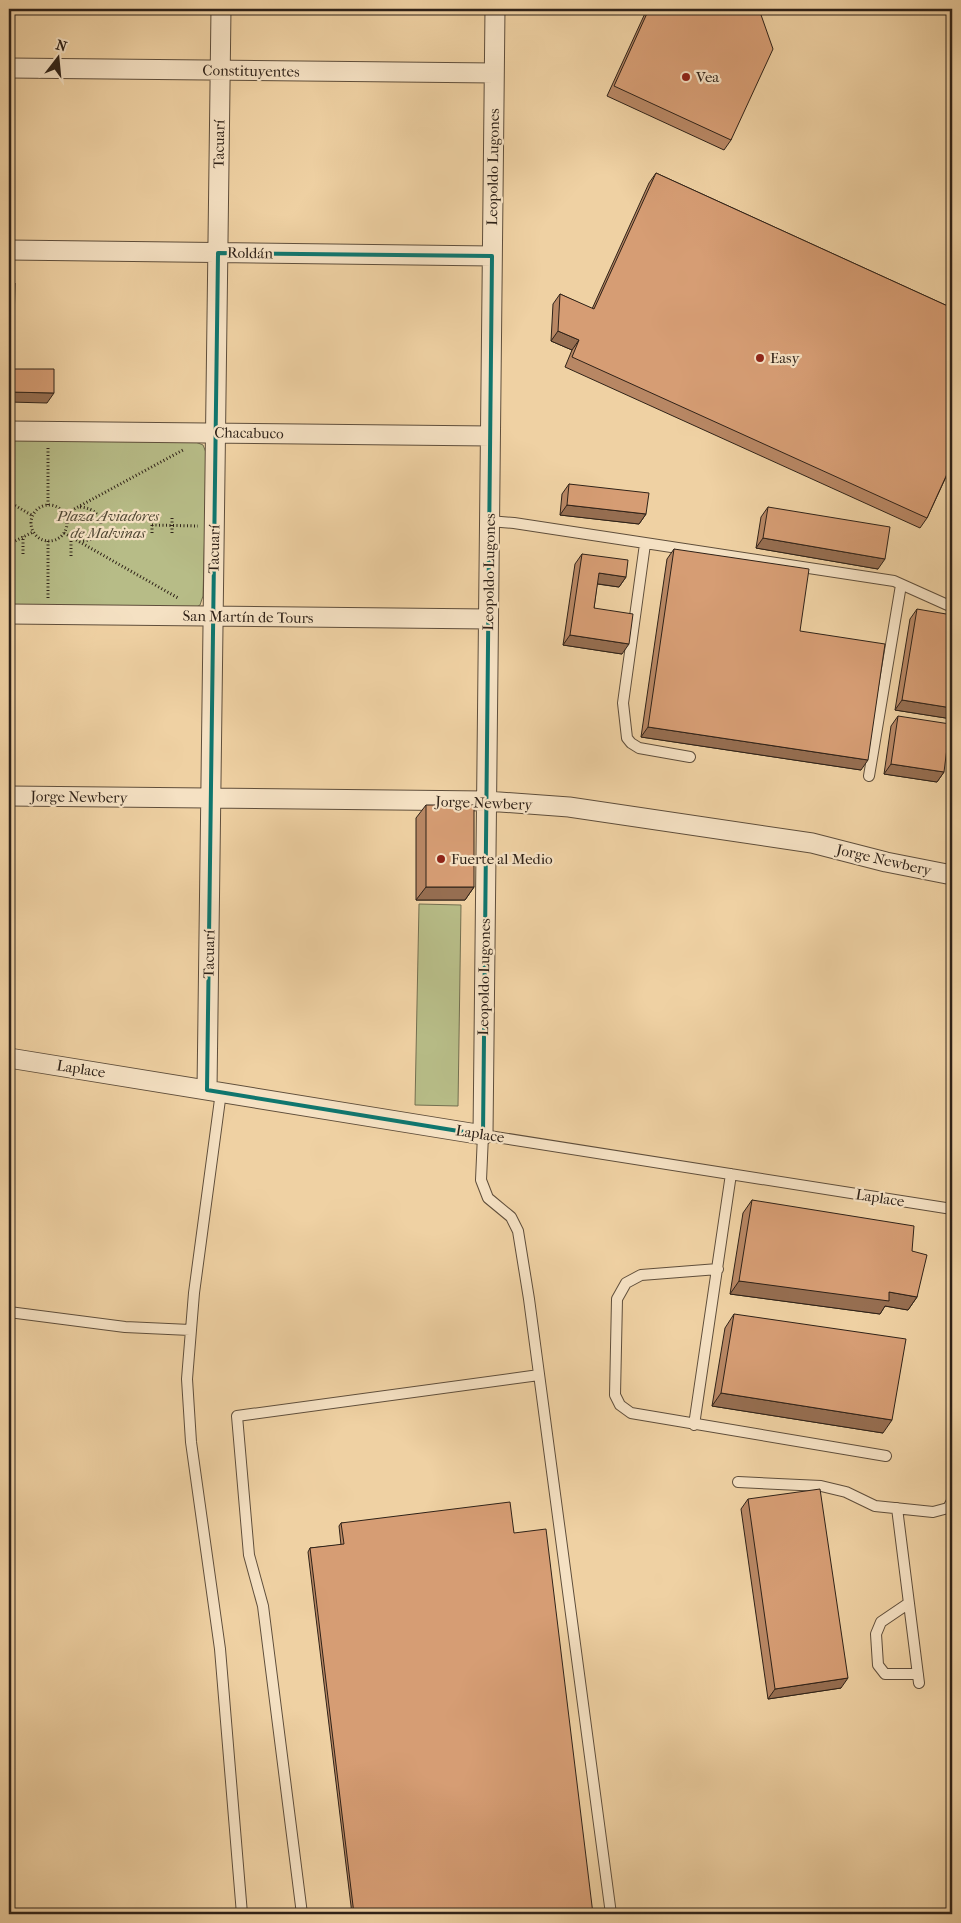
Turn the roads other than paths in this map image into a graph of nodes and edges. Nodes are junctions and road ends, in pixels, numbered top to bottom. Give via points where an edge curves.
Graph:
1 (221, 9) edge
2 (495, 9) edge
3 (9, 68) edge
4 (220, 70) junction
5 (494, 73) junction
6 (9, 250) edge
7 (218, 253) junction
8 (492, 256) junction
9 (9, 431) edge
10 (215, 433) junction
11 (490, 436) junction
12 (489, 521) junction
13 (645, 544) junction
14 (900, 584) junction
15 (952, 607) edge
16 (9, 614) edge
17 (213, 616) junction
18 (488, 619) junction
19 (690, 757) dead end
20 (869, 776) dead end
21 (9, 796) edge
22 (211, 798) junction
23 (486, 801) junction
24 (952, 875) edge
25 (9, 1058) edge
26 (214, 1091) junction
27 (483, 1135) junction
28 (731, 1174) junction
29 (952, 1209) edge
30 (718, 1269) junction
31 (9, 1312) edge
32 (190, 1330) junction
33 (539, 1374) junction
34 (694, 1425) junction
35 (886, 1456) dead end
36 (738, 1482) dead end
37 (952, 1501) edge
38 (897, 1508) junction
39 (909, 1603) junction
40 (242, 1914) edge
41 (302, 1914) edge
42 (611, 1914) edge

1 - 4 street, Tacuarí
2 - 5 street, Leopoldo Lugones
3 - 4 street, Constituyentes
4 - 5 street, Constituyentes
4 - 7 street, Tacuarí
5 - 8 street, Leopoldo Lugones
6 - 7 street, Roldán
7 - 8 street, Roldán
7 - 10 street, Tacuarí
8 - 11 street, Leopoldo Lugones
9 - 10 street, Chacabuco
10 - 11 street, Chacabuco
10 - 17 street, Tacuarí
11 - 12 street, Leopoldo Lugones
12 - 13 lane
12 - 18 street, Leopoldo Lugones
13 - 14 lane
13 - 19 lane via 623,703 626,738 639,748
14 - 15 lane
14 - 20 lane
16 - 17 street, San Martín de Tours
17 - 18 street, San Martín de Tours
17 - 22 street, Tacuarí
18 - 23 street, Leopoldo Lugones
21 - 22 street, Jorge Newbery
22 - 23 street, Jorge Newbery
22 - 26 street, Tacuarí
23 - 24 street, Jorge Newbery via 568,807 812,843
23 - 27 street, Leopoldo Lugones
25 - 26 street, Laplace
26 - 27 street, Laplace
26 - 32 lane
27 - 28 lane, Laplace
27 - 33 lane via 481,1180 488,1198 511,1217 518,1231
28 - 29 lane, Laplace
28 - 30 lane
30 - 34 lane
30 - 34 lane via 641,1275 626,1284 617,1299 615,1395 620,1405 631,1414
31 - 32 lane via 124,1327
32 - 40 lane via 187,1379 192,1442 220,1650
33 - 41 lane via 238,1416 249,1555 264,1606
33 - 42 lane
34 - 35 lane
36 - 38 lane via 821,1486 846,1492 876,1506
37 - 38 lane via 948,1508 933,1512
38 - 39 lane
39 - 39 lane via 881,1622 876,1634 878,1665 886,1674 918,1678

